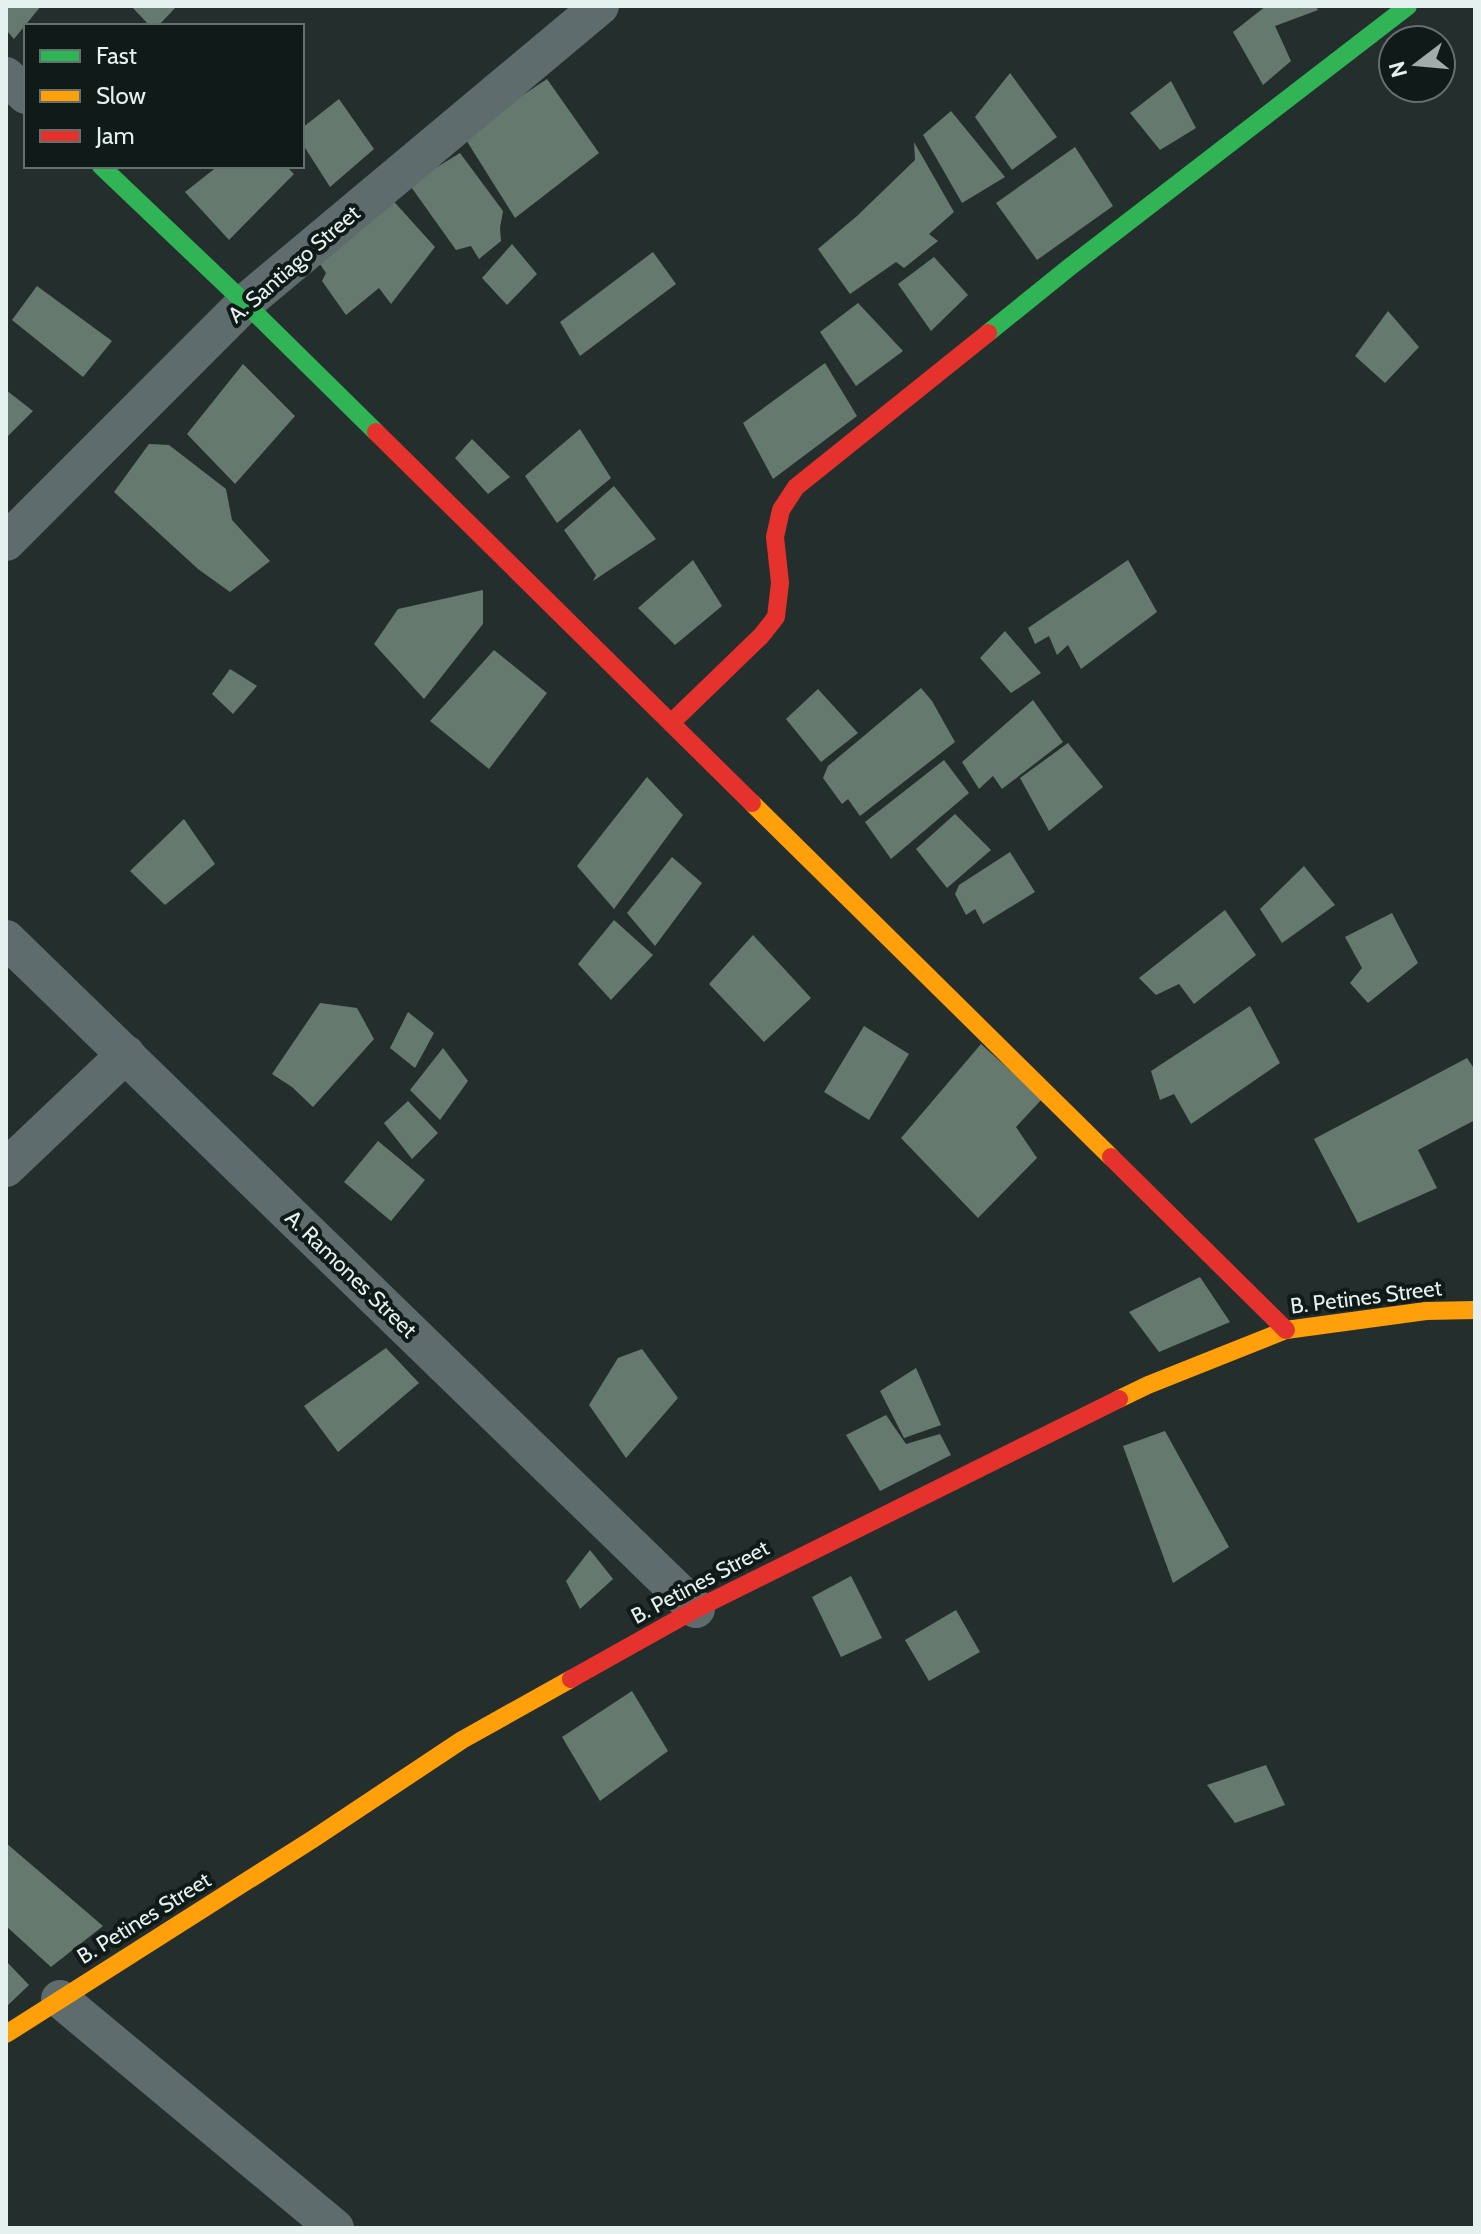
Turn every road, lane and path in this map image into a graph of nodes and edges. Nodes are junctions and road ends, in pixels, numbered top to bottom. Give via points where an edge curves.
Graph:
1 (600, 6) edge
2 (1408, 6) edge
3 (6, 76) edge
4 (24, 93) edge
5 (103, 168) edge
6 (245, 303) junction
7 (6, 542) edge
8 (671, 723) junction
9 (6, 939) edge
10 (126, 1054) junction
11 (6, 1168) edge
12 (1475, 1310) edge
13 (1286, 1330) junction
14 (696, 1609) junction
15 (60, 1999) junction
16 (6, 2034) edge
17 (335, 2228) edge

1 - 6 street, A. Santiago Street
2 - 8 street via 796,487 781,510 775,537 780,583 776,617
3 - 4 street
5 - 6 street
6 - 7 street, A. Santiago Street
6 - 8 street
8 - 13 street
9 - 10 street, A. Ramones Street
10 - 11 street
10 - 14 street, A. Ramones Street
12 - 13 street, B. Petines Street via 1426,1311
13 - 14 street, B. Petines Street via 1148,1385
14 - 15 street, B. Petines Street via 462,1740
15 - 16 street, B. Petines Street
15 - 17 street

